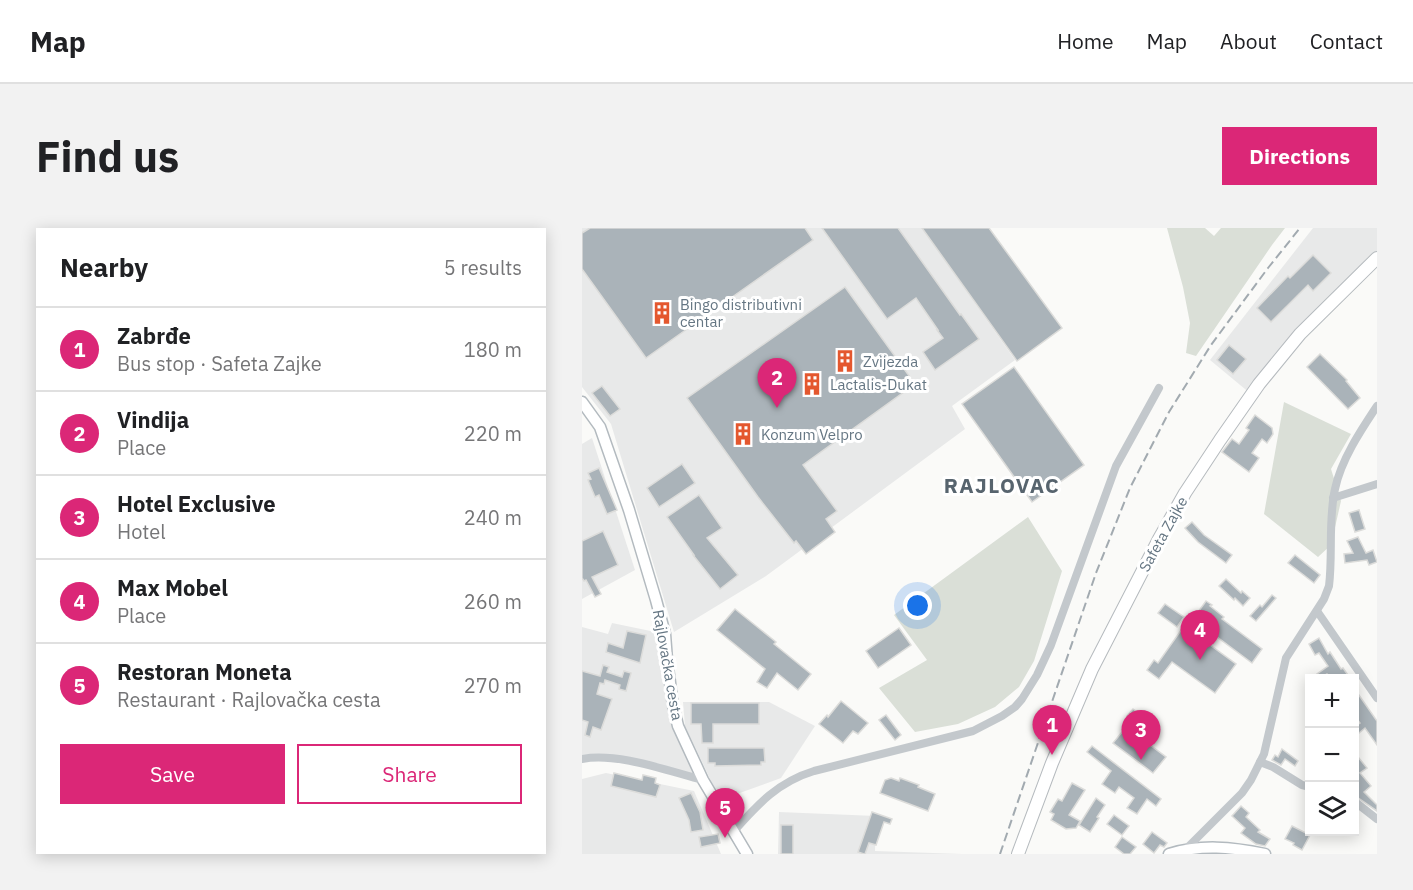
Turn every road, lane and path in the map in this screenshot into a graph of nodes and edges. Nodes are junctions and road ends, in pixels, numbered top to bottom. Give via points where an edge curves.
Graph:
1 (1377, 258) edge
2 (1159, 388) dead end
3 (582, 402) edge
4 (1377, 406) edge
5 (1377, 484) edge
6 (1334, 498) junction
7 (1317, 611) junction
8 (1377, 698) edge
9 (582, 759) edge
10 (1260, 762) junction
11 (703, 780) junction
12 (1305, 786) edge
13 (1359, 805) edge
14 (1377, 819) edge
15 (734, 831) junction
16 (1186, 849) junction
17 (1244, 851) edge
18 (747, 854) edge
19 (1018, 854) edge
20 (1169, 854) edge
21 (1265, 854) edge

1 - 19 main road, Safeta Zajke via 1300,334 1259,384 1185,493 1092,669
2 - 15 street via 1116,466 1051,645 1022,699 1002,716 973,731 793,778 767,796
3 - 11 street, Rajlovačka cesta via 600,427 629,510 665,634 678,726
4 - 6 street via 1345,459
5 - 6 street
6 - 7 street via 1329,586
7 - 8 street
7 - 10 street via 1286,658
9 - 11 street via 622,759
10 - 12 street
10 - 16 street via 1242,794
11 - 15 street, Rajlovačka cesta
13 - 14 street
15 - 18 street, Rajlovačka cesta
16 - 17 street
16 - 20 street
17 - 21 street

